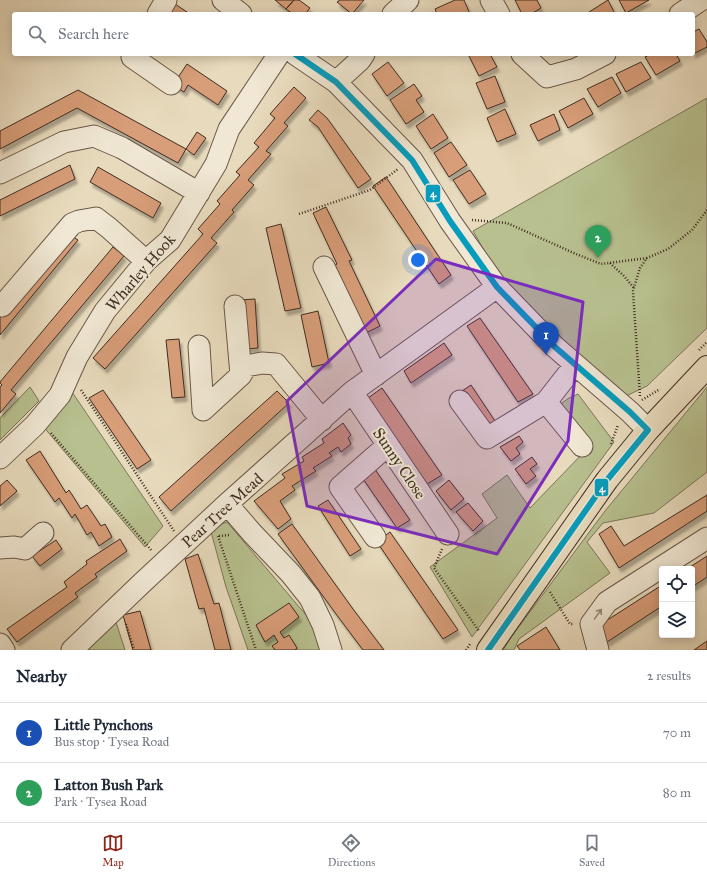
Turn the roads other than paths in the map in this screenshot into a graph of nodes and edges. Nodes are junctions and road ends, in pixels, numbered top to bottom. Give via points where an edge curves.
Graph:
1 (166, 0) edge
2 (223, 0) edge
3 (408, 0) edge
4 (491, 0) edge
5 (702, 0) edge
6 (159, 12) edge
7 (238, 12) edge
8 (395, 12) edge
9 (498, 12) edge
10 (683, 12) edge
11 (133, 56) edge
12 (278, 56) edge
13 (298, 56) edge
14 (363, 56) edge
15 (524, 56) edge
16 (601, 56) edge
17 (336, 82) junction
18 (171, 84) dead end
19 (0, 173) edge
20 (199, 194) junction
21 (146, 262) junction
22 (324, 267) dead end
23 (497, 286) junction
24 (2, 306) dead end
25 (235, 306) dead end
26 (199, 346) dead end
27 (575, 365) junction
28 (707, 367) edge
29 (241, 375) junction
30 (376, 375) junction
31 (352, 392) junction
32 (460, 401) dead end
33 (546, 402) junction
34 (322, 420) junction
35 (648, 430) junction
36 (388, 445) junction
37 (582, 446) dead end
38 (0, 458) edge
39 (227, 504) junction
40 (44, 533) dead end
41 (448, 534) road end
42 (375, 538) dead end
43 (707, 538) edge
44 (0, 548) edge
45 (484, 641) edge
46 (0, 644) edge
47 (4, 650) edge
48 (72, 650) edge
49 (331, 650) edge
50 (598, 650) edge

1 - 6 street
2 - 7 street
3 - 8 street
4 - 9 street
5 - 10 street
11 - 18 street
12 - 20 street, Wharley Hook via 229,129 216,164
13 - 17 street
14 - 17 street
15 - 16 street via 547,77 576,69
17 - 23 street via 412,160 450,221
19 - 20 street via 64,142 94,136 122,148
20 - 21 street, Wharley Hook via 170,240
21 - 24 street via 96,218 79,221 72,224
21 - 38 street, Wharley Hook via 106,311 77,357 60,395 39,420
22 - 30 street
23 - 27 street
23 - 30 street, Pear Tree Mead
25 - 29 street
26 - 29 street via 203,410
27 - 33 street
27 - 35 street
28 - 35 main road
29 - 34 street via 246,366 276,364
30 - 31 street, Pear Tree Mead
31 - 34 street, Pear Tree Mead
31 - 36 street, Sunny Close
32 - 33 street via 487,438
33 - 37 street
34 - 39 street, Pear Tree Mead
35 - 45 main road
36 - 41 street, Sunny Close
36 - 42 street via 340,486
39 - 48 street, Pear Tree Mead
39 - 49 street via 310,598
40 - 44 street via 25,548
50 -> 43 street via 591,624 607,602
46 - 47 street

